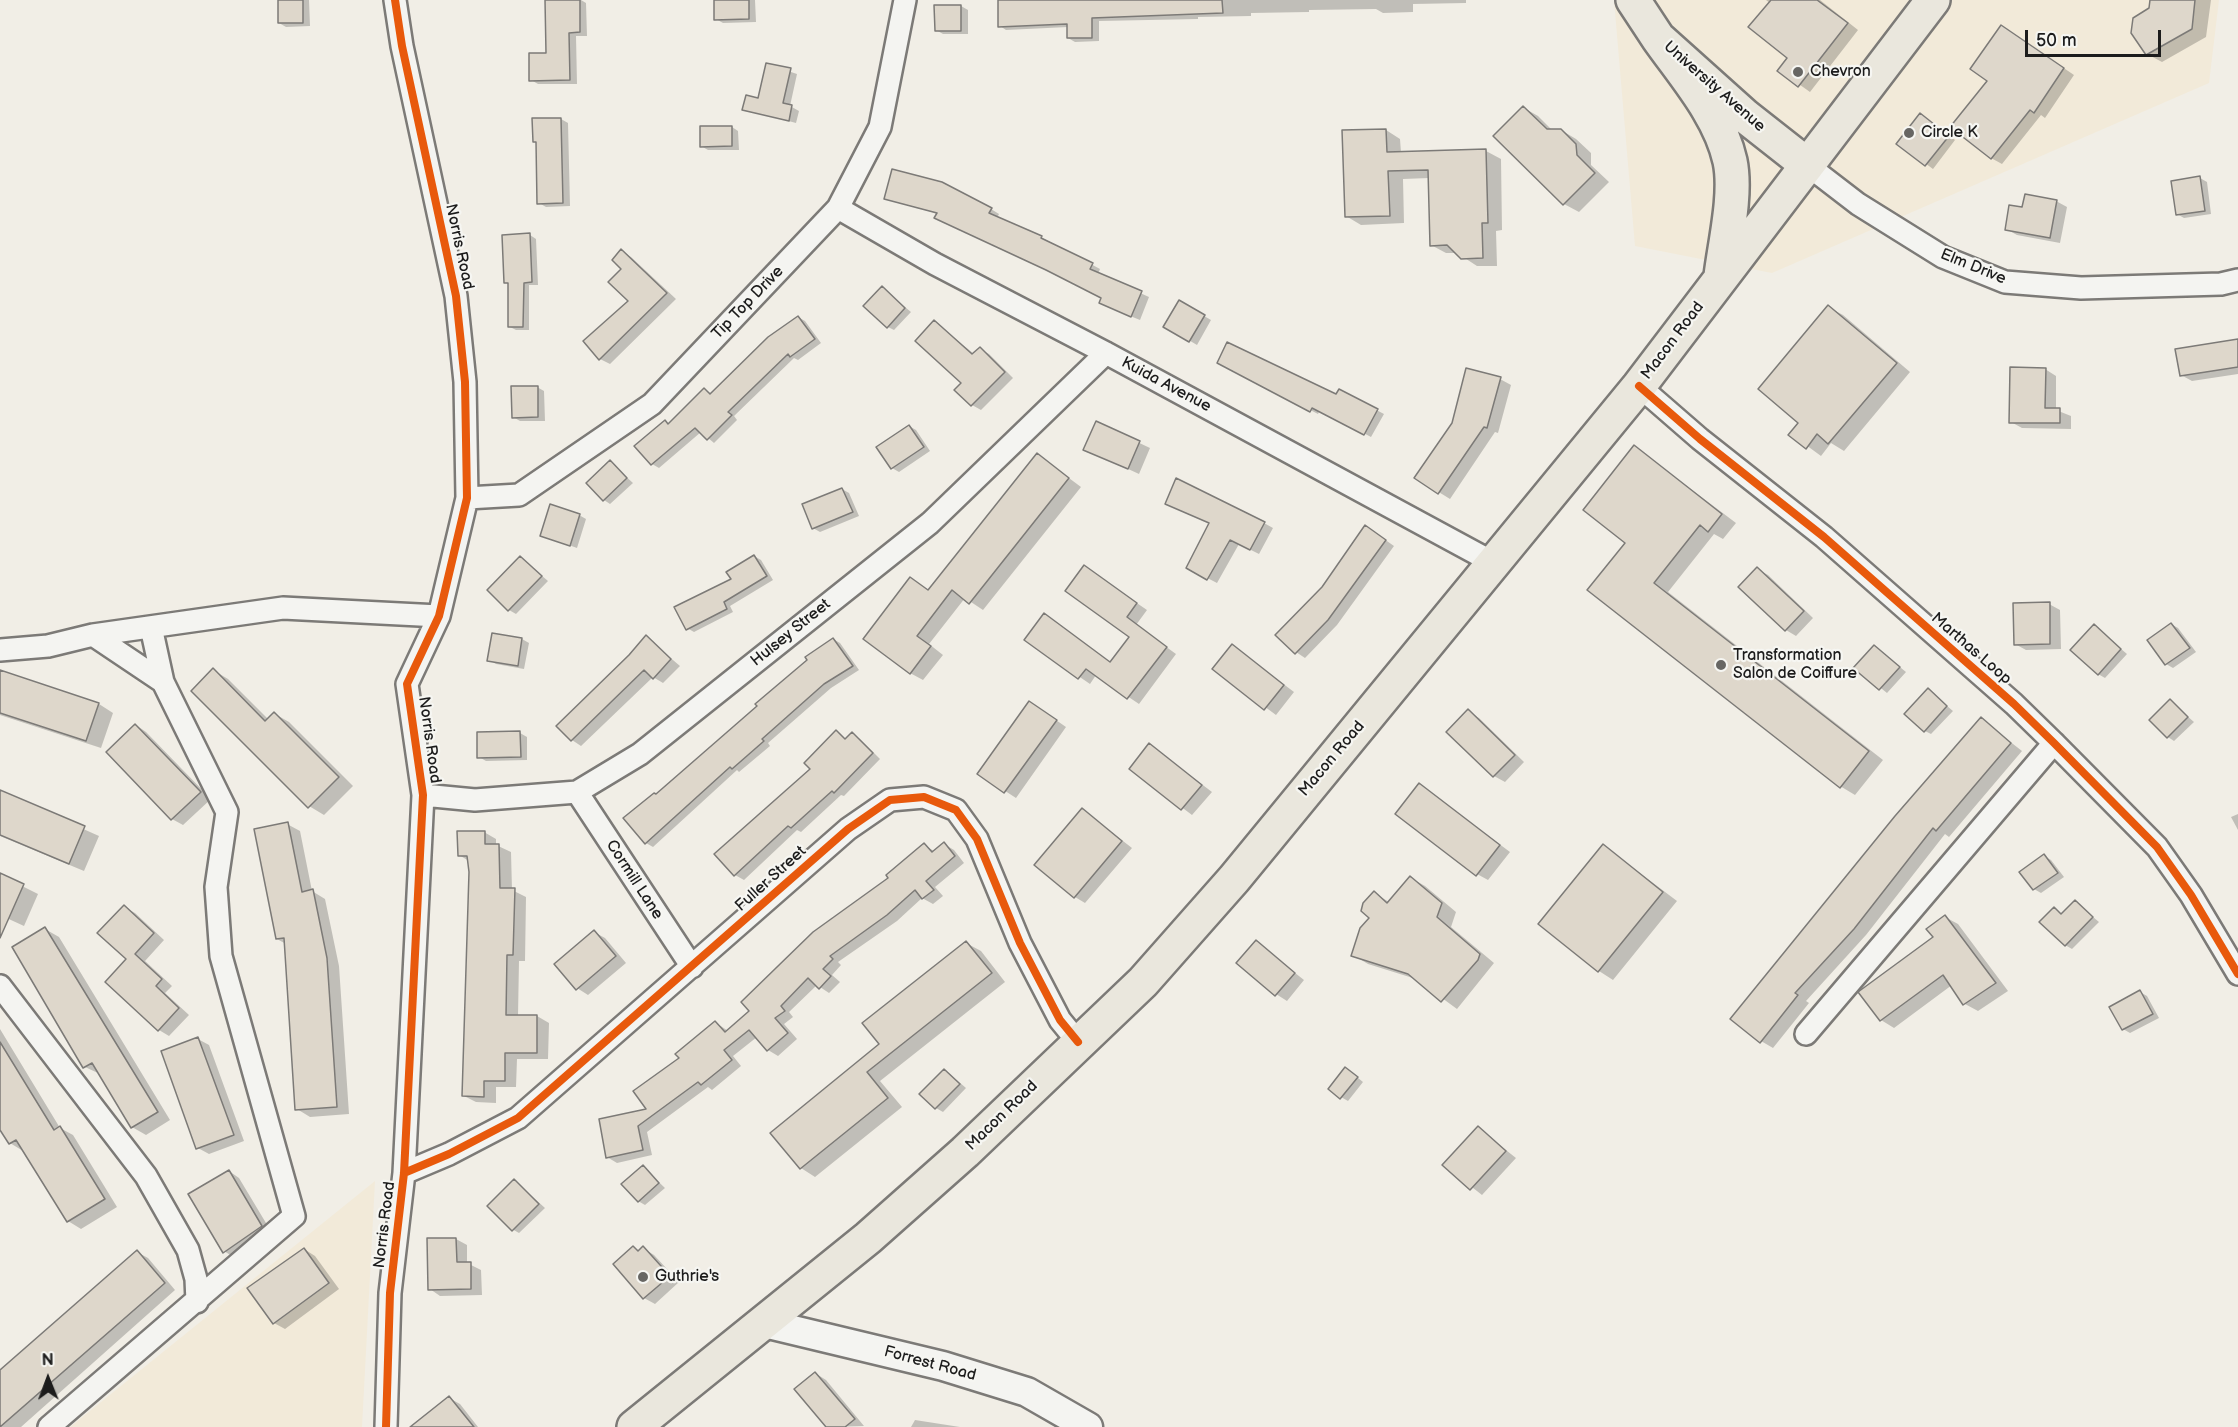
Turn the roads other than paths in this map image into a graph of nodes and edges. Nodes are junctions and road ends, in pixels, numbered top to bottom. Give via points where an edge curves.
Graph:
1 (395, 0) edge
2 (905, 0) edge
3 (1633, 0) edge
4 (1933, 0) edge
5 (1658, 38) junction
6 (1806, 164) junction
7 (838, 208) junction
8 (1721, 277) junction
9 (2238, 280) edge
10 (1106, 353) junction
11 (1639, 386) junction
12 (467, 498) junction
13 (1494, 563) junction
14 (440, 616) junction
15 (151, 627) junction
16 (93, 635) junction
17 (0, 650) edge
18 (163, 682) junction
19 (2054, 743) junction
20 (577, 792) junction
21 (423, 795) junction
22 (692, 967) junction
23 (2238, 975) edge
24 (0, 986) edge
25 (1806, 1034) dead end
26 (1078, 1042) junction
27 (404, 1173) junction
28 (196, 1302) junction
29 (764, 1323) junction
30 (49, 1427) edge
31 (386, 1427) edge
32 (634, 1427) edge
33 (1088, 1427) edge

1 - 12 street, Norris Road via 456,296 465,382
2 - 7 street, Tip Top Drive via 880,127
3 - 5 main road, University Avenue
4 - 6 main road, Macon Road
5 - 6 main road, University Avenue
5 - 8 main road via 1704,104 1730,162
6 - 8 main road, Macon Road
6 - 9 street, Elm Drive via 1858,204 1943,257 2005,282 2081,288 2221,284
7 - 10 street, Kuida Avenue via 935,264
7 - 12 street, Tip Top Drive via 652,404 519,495
8 - 11 main road, Macon Road
10 - 13 street, Kuida Avenue
10 - 20 street, Hulsey Street via 930,523 640,754
11 - 13 main road, Macon Road
11 - 19 street, Marthas Loop via 1824,537
12 - 14 street, Norris Road
13 - 26 main road, Macon Road via 1234,879 1143,982
14 - 15 street via 283,608
14 - 21 street, Norris Road via 407,684
15 - 16 street
15 - 18 street
16 - 17 street via 48,646
16 - 18 street
18 - 28 street via 227,812 216,887 220,956 294,1216
19 - 23 street, Marthas Loop via 2157,847
19 - 25 street
20 - 21 street, Hulsey Street via 475,800
20 - 22 street, Cormill Lane
21 - 27 street, Norris Road
22 - 26 street, Fuller Street via 848,829 890,800 924,797 956,810 977,839 1020,943 1060,1020
22 - 27 street, Fuller Street via 518,1118 449,1155
24 - 28 street via 146,1176 188,1250 196,1279
26 - 29 main road, Macon Road via 965,1152
27 - 31 street, Norris Road via 390,1293
28 - 30 street
29 - 32 main road, Macon Road
29 - 33 main road, Forrest Road via 944,1366 1027,1392

